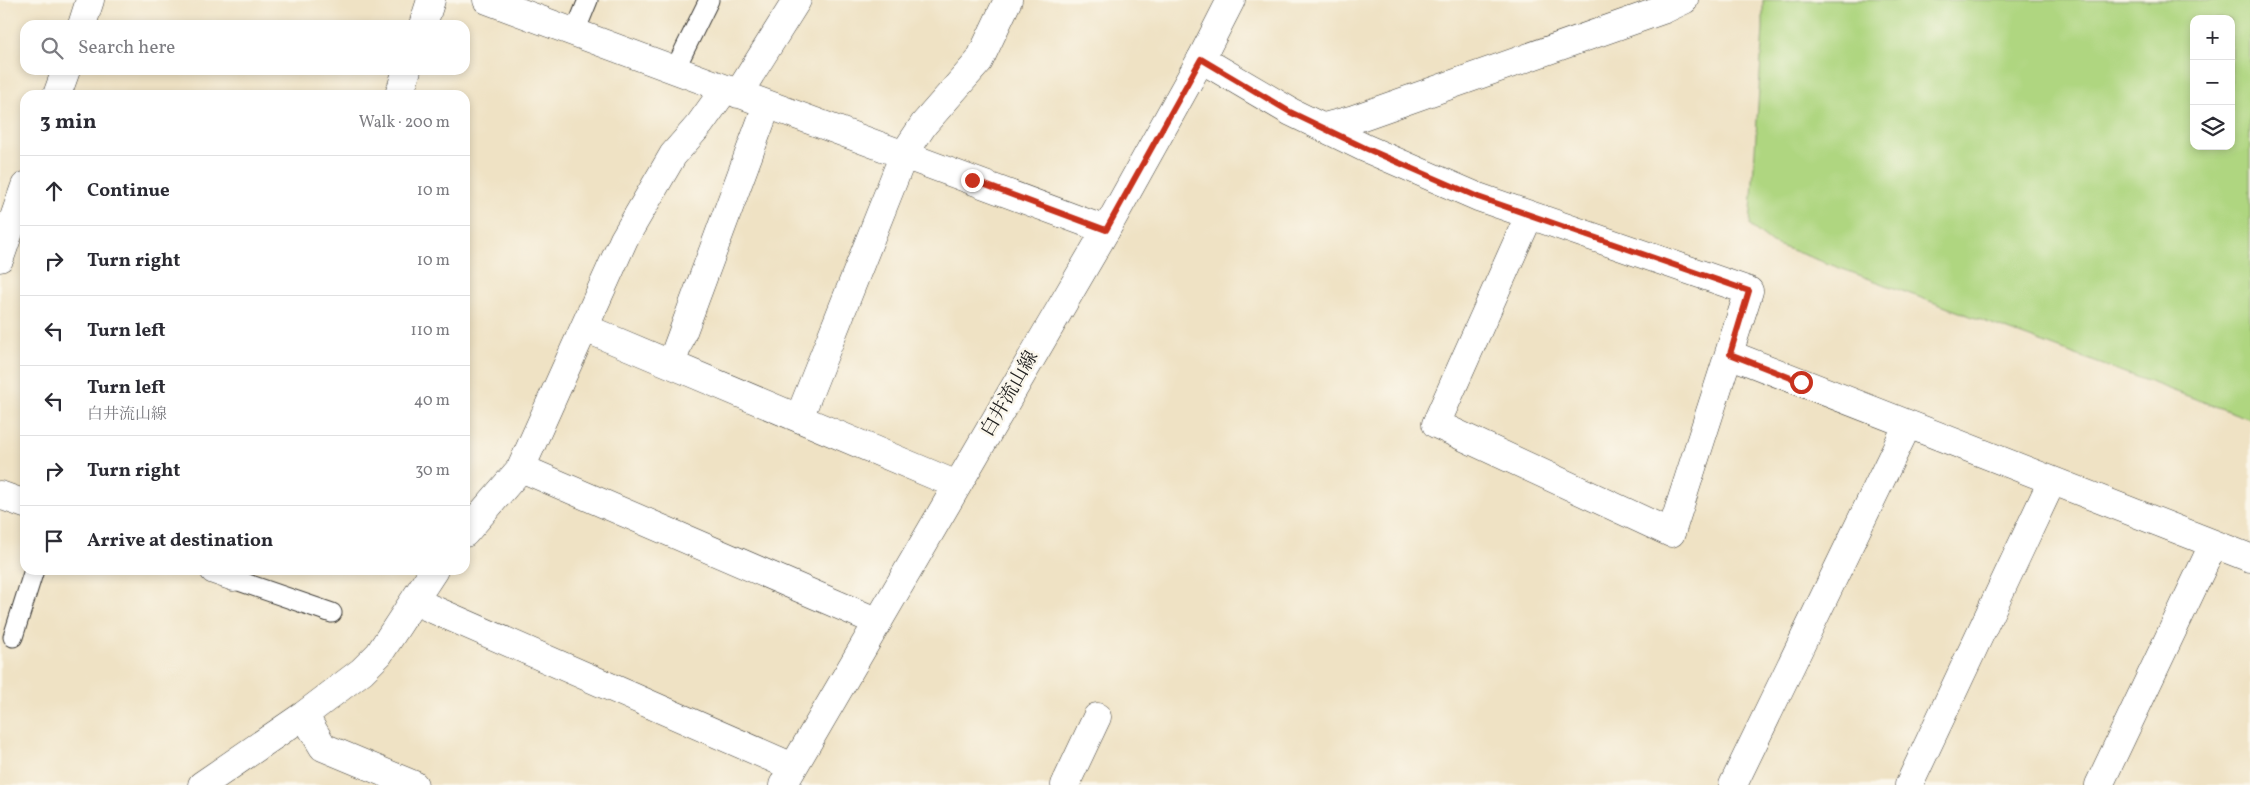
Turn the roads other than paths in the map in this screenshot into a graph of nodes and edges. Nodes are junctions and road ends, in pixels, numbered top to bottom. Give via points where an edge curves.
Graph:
1 (90, 0) edge
2 (431, 0) edge
3 (487, 0) edge
4 (588, 0) edge
5 (709, 0) edge
6 (797, 0) edge
7 (1008, 0) edge
8 (1231, 0) edge
9 (1684, 0) edge
10 (517, 5) edge
11 (84, 20) edge
12 (424, 20) edge
13 (575, 32) junction
14 (1201, 59) junction
15 (674, 71) junction
16 (64, 75) edge
17 (405, 75) edge
18 (59, 90) edge
19 (401, 90) edge
20 (731, 91) junction
21 (767, 105) junction
22 (1324, 128) junction
23 (904, 154) junction
24 (20, 200) edge
25 (1529, 216) junction
26 (1106, 230) junction
27 (0, 258) edge
28 (585, 328) junction
29 (1730, 354) junction
30 (671, 364) junction
31 (800, 418) junction
32 (1908, 424) junction
33 (521, 468) junction
34 (2052, 481) junction
35 (958, 485) junction
36 (0, 495) edge
37 (20, 502) edge
38 (470, 527) edge
39 (2213, 544) junction
40 (2250, 558) edge
41 (32, 575) edge
42 (231, 575) edge
43 (431, 575) edge
44 (414, 601) junction
45 (332, 613) dead end
46 (878, 622) junction
47 (13, 637) dead end
48 (304, 715) junction
49 (1097, 717) dead end
50 (788, 776) edge
51 (202, 785) edge
52 (414, 785) edge
53 (1065, 785) edge
54 (1733, 785) edge
55 (1908, 785) edge
56 (2099, 785) edge

1 - 11 street
2 - 12 street
3 - 10 street
4 - 13 lane
5 - 15 lane
6 - 20 street
7 - 23 street via 979,62 924,124
8 - 14 street, 白井流山線
9 - 22 street
10 - 13 street
13 - 15 street
14 - 22 street via 1290,112
14 - 26 street, 白井流山線
15 - 20 street
16 - 18 street
17 - 19 street
20 - 21 street
20 - 28 street via 673,155 624,238
21 - 23 street
21 - 30 street
22 - 25 street via 1478,197
23 - 26 street
23 - 31 street
24 - 27 street
25 - 29 street via 1749,291
25 - 29 street via 1436,424 1671,534
26 - 35 street, 白井流山線
28 - 30 street
28 - 33 street
29 - 32 street
30 - 31 street
31 - 35 street
32 - 34 street
32 - 54 street
33 - 38 street
33 - 46 street
34 - 39 street
34 - 55 street
35 - 46 street, 白井流山線
36 - 37 street
39 - 40 street
39 - 56 street
41 - 47 lane
42 - 45 lane via 236,580
43 - 44 street
44 - 48 street via 380,654
44 - 50 street
46 - 50 street, 白井流山線
48 - 51 street
48 - 52 street via 323,747
49 - 53 street

